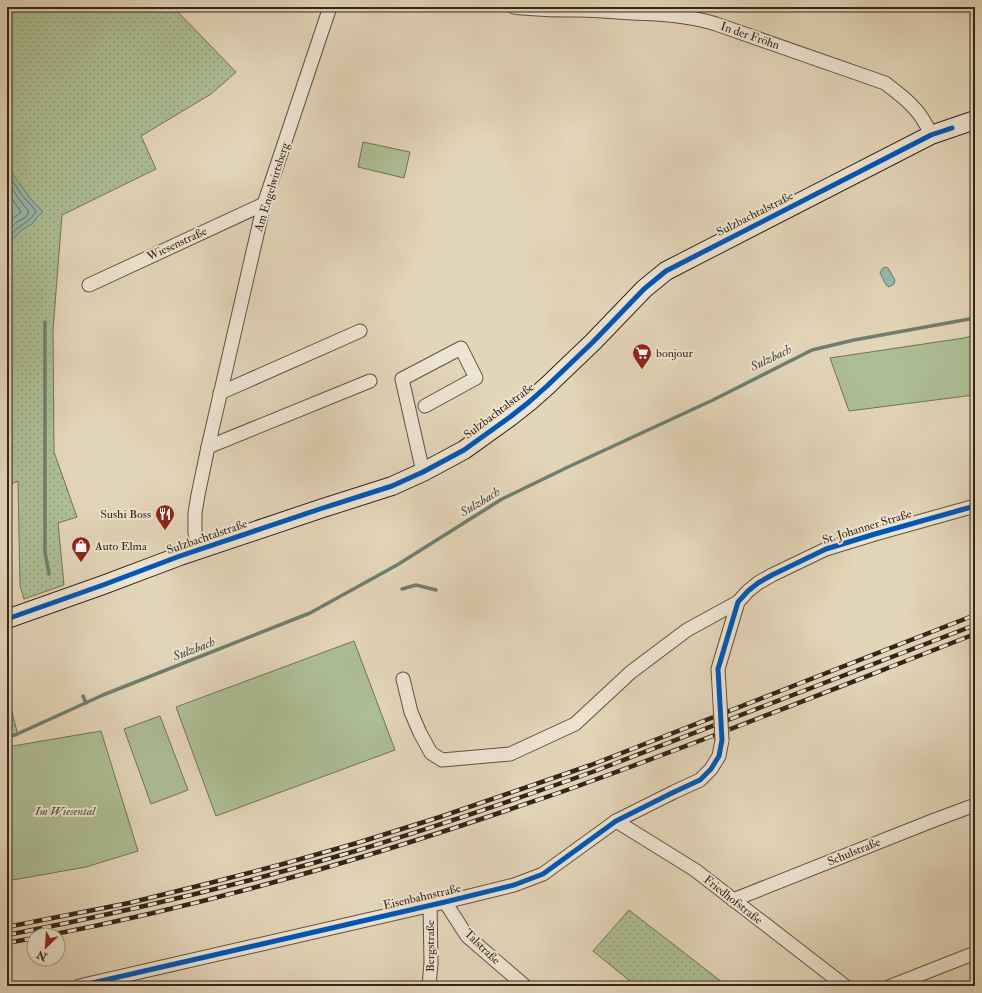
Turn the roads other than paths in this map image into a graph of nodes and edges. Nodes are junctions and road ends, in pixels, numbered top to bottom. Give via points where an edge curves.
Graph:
1 (330, 7) edge
2 (514, 7) edge
3 (975, 120) edge
4 (931, 136) junction
5 (264, 204) junction
6 (89, 285) dead end
7 (360, 331) dead end
8 (370, 381) dead end
9 (220, 393) junction
10 (425, 406) dead end
11 (208, 447) junction
12 (423, 472) junction
13 (975, 506) edge
14 (200, 550) junction
15 (738, 602) junction
16 (7, 619) edge
17 (403, 679) dead end
18 (722, 740) joint
19 (975, 805) edge
20 (616, 821) junction
21 (733, 900) junction
22 (445, 902) junction
23 (430, 905) junction
24 (975, 953) edge
25 (79, 986) edge
26 (429, 986) edge
27 (525, 986) edge
28 (845, 986) edge
29 (891, 986) edge

1 - 5 street, Am Engelwirtsberg
2 - 4 street, In der Fröhn via 670,14 702,20 885,83 921,117
3 - 4 main road, Sulzbachtalstraße
4 - 12 main road, Sulzbachtalstraße via 666,271 644,289 529,402 464,450
5 - 6 street, Wiesenstraße
5 - 9 street, Am Engelwirtsberg
7 - 9 street
8 - 11 street
9 - 11 street, Am Engelwirtsberg
10 - 12 street via 476,378 461,348 402,379
11 - 14 street, Am Engelwirtsberg via 195,513 195,533
12 - 14 main road, Sulzbachtalstraße via 392,486
13 - 15 street, St. Johanner Straße via 826,550 758,583
14 - 16 main road, Sulzbachtalstraße
15 - 17 street, St. Johanner Straße via 680,634 631,672 575,724 510,754 442,760 431,753 411,712
15 - 18 street, St. Johanner Straße, bridge via 718,669
18 - 20 street, Eisenbahnstraße via 719,756 700,780
19 - 21 street, Schulstraße
20 - 21 street, Friedhofstraße via 695,870
20 - 22 street, Eisenbahnstraße via 543,874 514,885
21 - 28 street, Friedhofstraße
22 - 23 street, Eisenbahnstraße
22 - 27 street, Talstraße via 466,936
23 - 25 street, Eisenbahnstraße
23 - 26 street, Bergstraße
24 - 29 street

